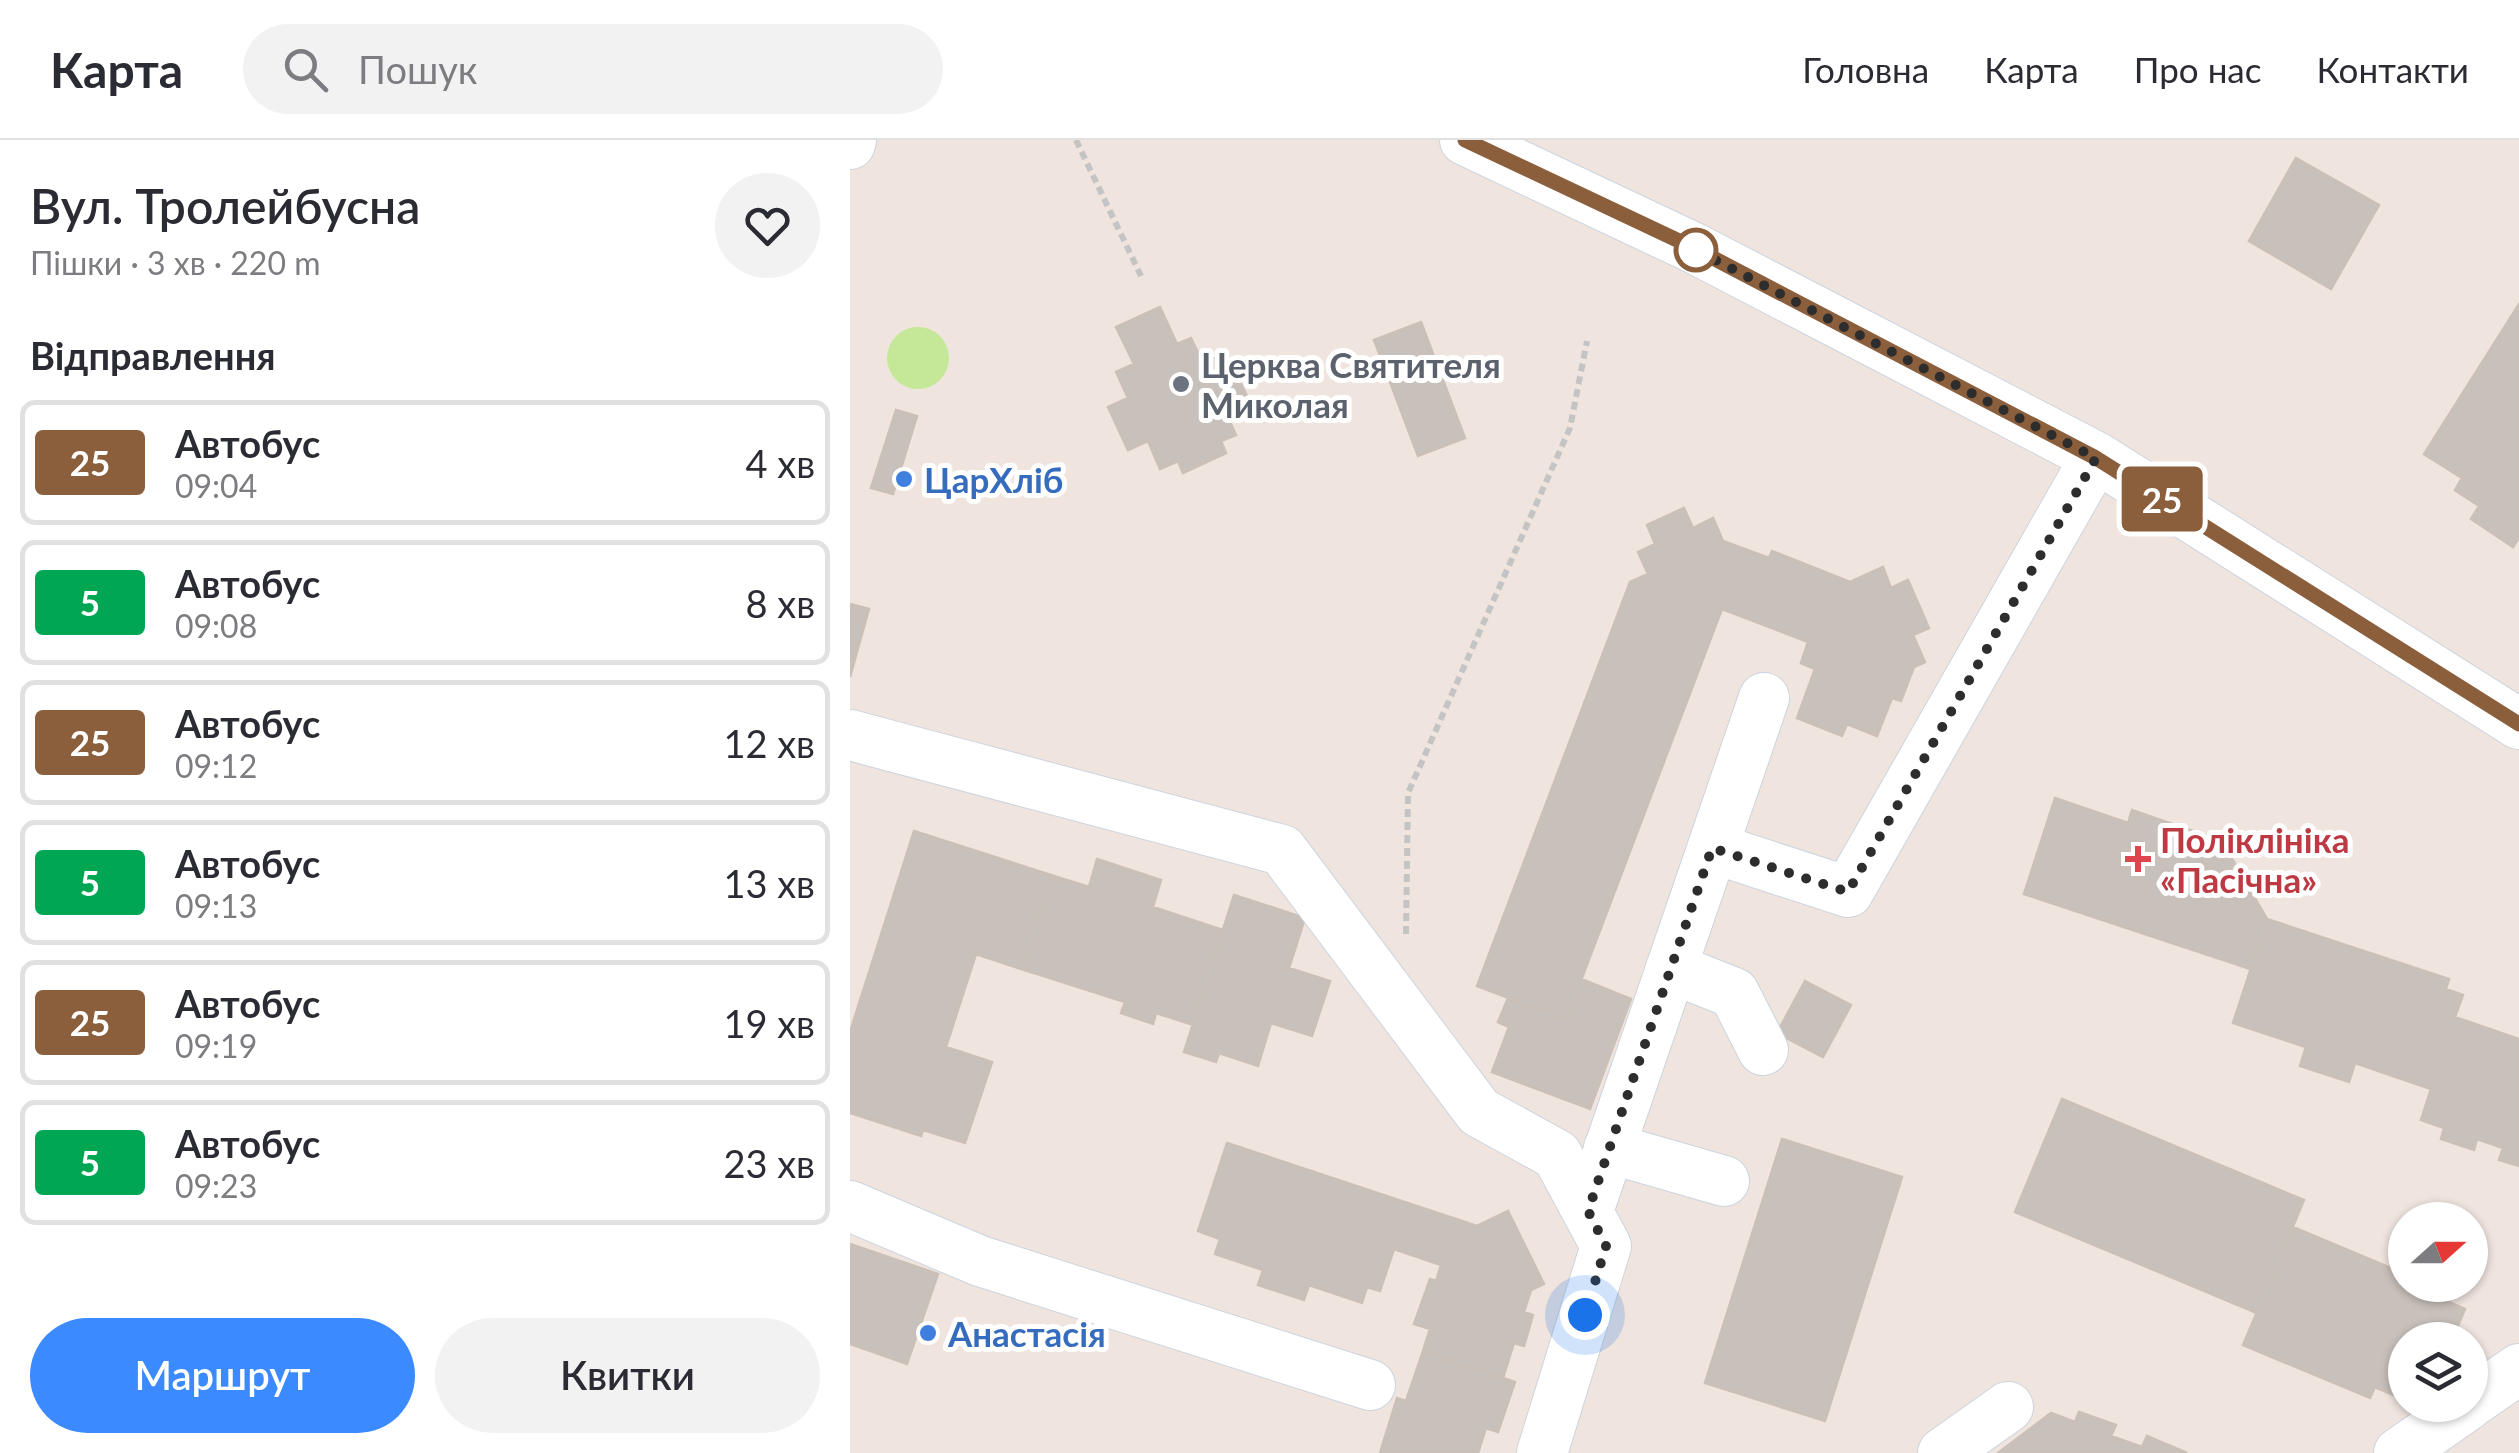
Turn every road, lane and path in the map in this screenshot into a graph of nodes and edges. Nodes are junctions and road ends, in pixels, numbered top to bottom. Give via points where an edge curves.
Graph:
1 (1076, 140) edge
2 (1465, 140) edge
3 (1141, 276) dead end
4 (1587, 341) dead end
5 (2096, 458) junction
6 (1764, 698) dead end
7 (2519, 724) edge
8 (850, 735) edge
9 (1712, 848) junction
10 (1671, 968) junction
11 (1388, 990) junction
12 (1763, 1050) dead end
13 (1609, 1148) junction
14 (1724, 1180) dead end
15 (850, 1206) edge
16 (1588, 1211) junction
17 (2519, 1369) edge
18 (1370, 1384) dead end
19 (2488, 1391) edge
20 (2008, 1406) dead end
21 (2443, 1422) edge
22 (1542, 1453) edge
23 (1943, 1453) edge
24 (2399, 1453) edge

1 - 3 path
2 - 5 street via 1694,248
4 - 11 path via 1570,428 1408,793 1406,936
5 - 7 street
5 - 9 street via 1848,892
6 - 9 street
8 - 11 street via 1282,850
9 - 10 street
10 - 12 street via 1734,993
10 - 13 street
11 - 16 street via 1479,1112 1557,1155
13 - 14 street
13 - 16 street
15 - 18 street via 980,1261
16 - 22 street via 1606,1246
17 - 19 street
20 - 23 street
21 - 24 street

